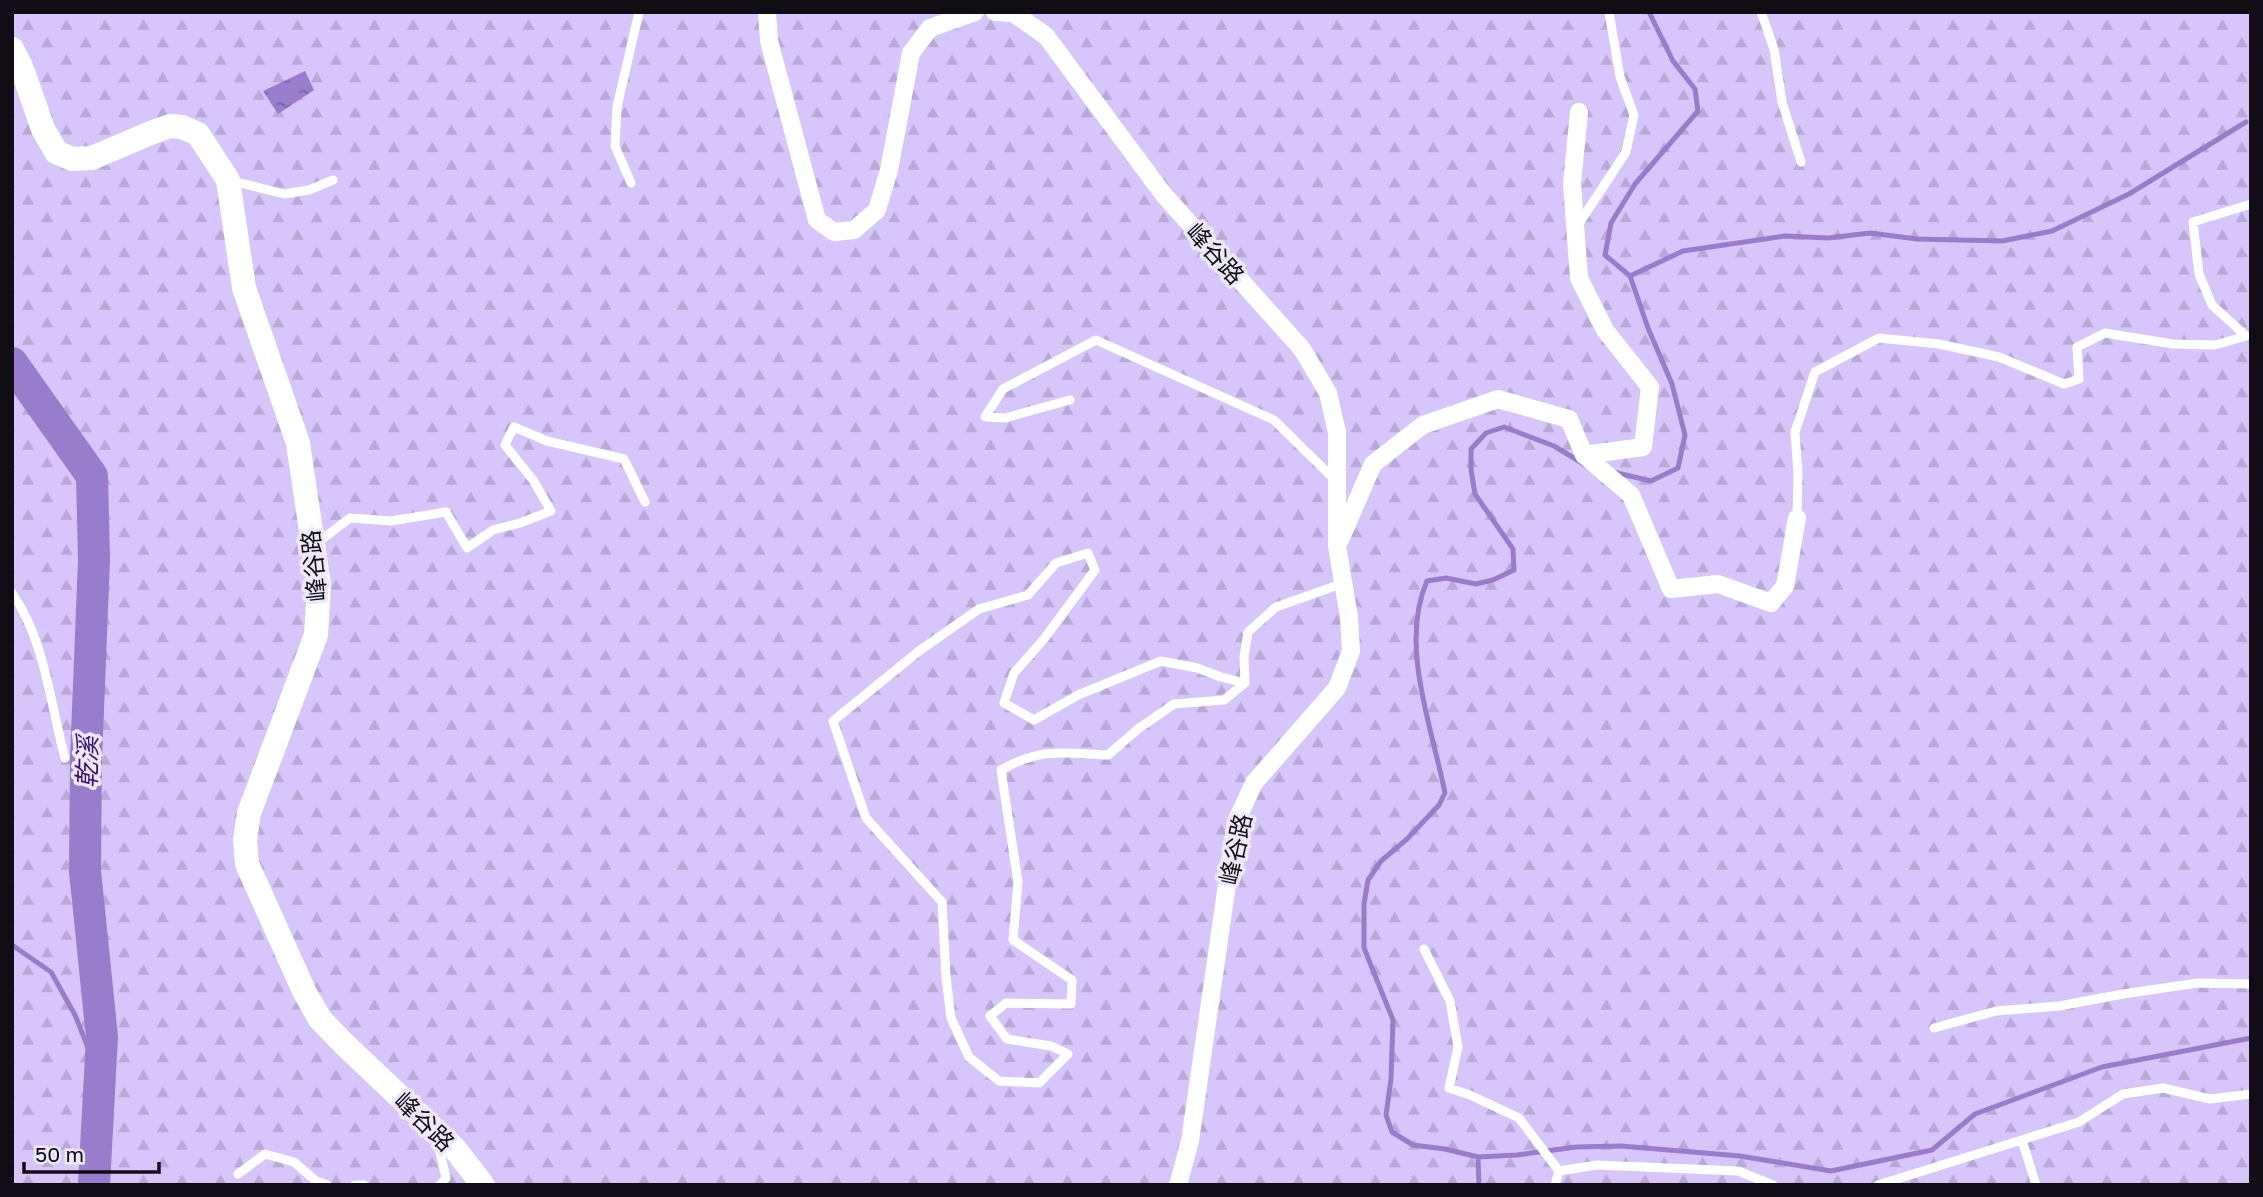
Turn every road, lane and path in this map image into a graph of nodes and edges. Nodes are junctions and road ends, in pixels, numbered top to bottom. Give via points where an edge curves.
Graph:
1 (639, 12) edge
2 (767, 12) edge
3 (975, 12) edge
4 (995, 12) edge
5 (1609, 12) edge
6 (1761, 12) edge
7 (12, 49) edge
8 (1579, 112) dead end
9 (1801, 162) dead end
10 (228, 180) junction
11 (334, 180) dead end
12 (631, 183) dead end
13 (2251, 204) edge
14 (1575, 230) junction
15 (2248, 337) edge
16 (1070, 400) dead end
17 (1585, 455) junction
18 (1337, 482) junction
19 (645, 502) dead end
20 (1797, 518) joint
21 (313, 546) junction
22 (1337, 546) junction
23 (1344, 583) junction
24 (12, 593) edge
25 (1245, 683) junction
26 (65, 758) dead end
27 (1424, 949) dead end
28 (2251, 984) edge
29 (1934, 1028) dead end
30 (2251, 1094) edge
31 (436, 1131) junction
32 (2022, 1140) junction
33 (1559, 1171) junction
34 (238, 1174) dead end
35 (1756, 1182) edge
36 (327, 1185) edge
37 (355, 1185) edge
38 (365, 1185) edge
39 (440, 1185) edge
40 (483, 1185) edge
41 (1178, 1185) edge
42 (1555, 1185) edge
43 (1773, 1185) edge
44 (1878, 1185) edge
45 (2036, 1185) edge

1 - 12 lane via 616,120 615,146
2 - 3 street via 769,41 817,220 834,232 854,230 877,210 911,53 930,28
4 - 18 street, 峰谷路 via 1013,13 1046,36 1164,195 1302,349 1328,393 1337,432
5 - 14 lane via 1620,77 1634,115 1626,152
6 - 9 lane
7 - 10 street, 峰谷路 via 56,152 72,159 92,158 170,126 182,127 198,134
8 - 14 street via 1572,184
10 - 11 lane via 285,194
10 - 21 street, 峰谷路 via 244,288 298,443
13 - 15 lane via 2193,222 2199,274 2213,305
14 - 17 street via 1579,278 1605,330 1650,387 1643,447
15 - 20 lane via 2215,345 2173,344 2105,333 2077,347 2079,379 2064,384 1999,357 1879,338 1815,372 1795,432
16 - 18 lane via 1006,418 985,417 1003,388 1097,340 1274,420
17 - 20 street via 1631,495 1671,589 1718,584 1771,603 1785,586
17 - 22 street via 1569,419 1498,399 1423,425 1373,464
18 - 22 street, 峰谷路
19 - 21 lane via 624,460 547,441 514,427 505,445 551,511 493,530 467,548 446,512 391,521 350,518
21 - 31 street, 峰谷路 via 319,585 316,635 249,813 247,864 320,1019
22 - 23 street, 峰谷路
23 - 25 lane via 1276,607 1248,632
23 - 41 street, 峰谷路 via 1351,651 1337,688 1254,783 1236,822 1190,1141
24 - 26 lane via 26,612
25 - 25 lane via 1224,700 1174,704 1108,755 1045,752 1021,758 1001,770 1018,882 1013,940 1072,980 1071,1003 1006,1003 990,1016 1007,1039 1051,1046 1068,1054 1039,1083 999,1081 969,1057 951,1018 942,902 866,818 833,721 979,609 1028,595 1056,563 1088,552 1096,570 1014,673 1004,702 1034,720 1079,695 1161,661
27 - 33 lane via 1450,1001 1458,1047 1449,1088 1520,1118
28 - 29 lane via 2198,984 1996,1011
30 - 32 lane via 2210,1099 2163,1088 2123,1094 2079,1122
31 - 39 lane via 446,1178
31 - 40 street, 峰谷路
32 - 44 lane
32 - 45 lane
33 - 35 lane via 1597,1165 1738,1171
33 - 42 lane
34 - 36 lane via 265,1154 294,1162
35 - 43 lane
37 - 38 lane

